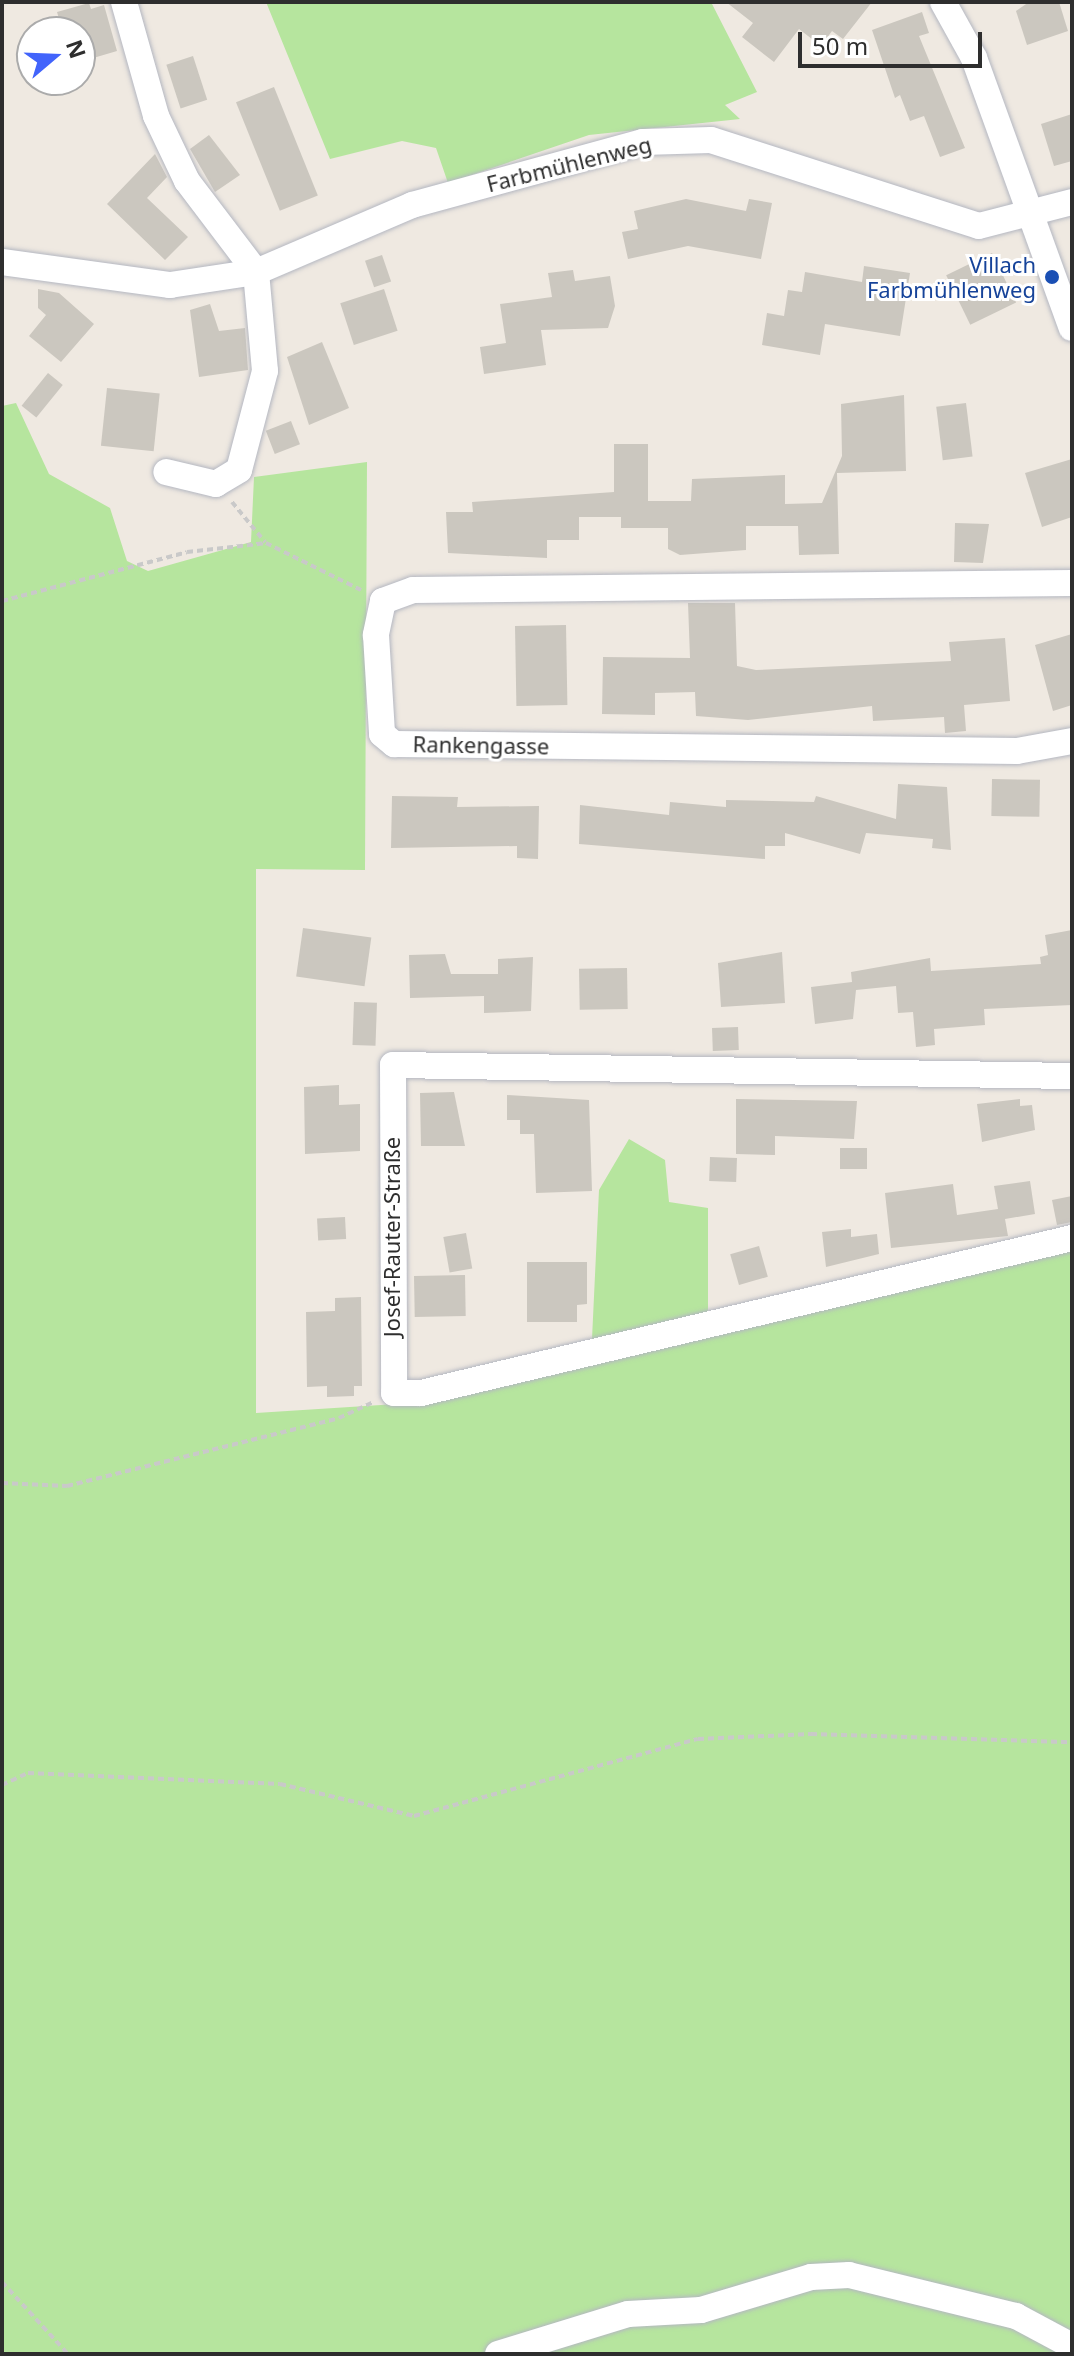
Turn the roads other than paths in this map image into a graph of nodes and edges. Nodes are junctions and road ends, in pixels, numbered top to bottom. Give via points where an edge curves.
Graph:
1 (124, 2) edge
2 (944, 2) edge
3 (1072, 202) edge
4 (1028, 214) junction
5 (2, 262) edge
6 (256, 272) junction
7 (1072, 328) edge
8 (166, 472) dead end
9 (1072, 583) edge
10 (1072, 741) edge
11 (1072, 1076) edge
12 (1072, 1238) edge
13 (1072, 2346) edge
14 (498, 2354) edge

1 - 6 street via 156,116 187,181
2 - 4 street via 974,58
3 - 4 street, Farbmühlenweg
4 - 6 street, Farbmühlenweg via 979,226 711,140 643,142 412,205
4 - 7 street
5 - 6 street, Farbmühlenweg via 170,285
6 - 8 street via 265,371 239,470 227,481
9 - 10 street, Rankengasse via 413,590 383,601 376,635 382,734 394,744 1017,751
11 - 12 street, Josef-Rauter-Straße via 393,1065 394,1393 421,1393
13 - 14 street via 1016,2316 849,2275 811,2277 701,2310 628,2314

